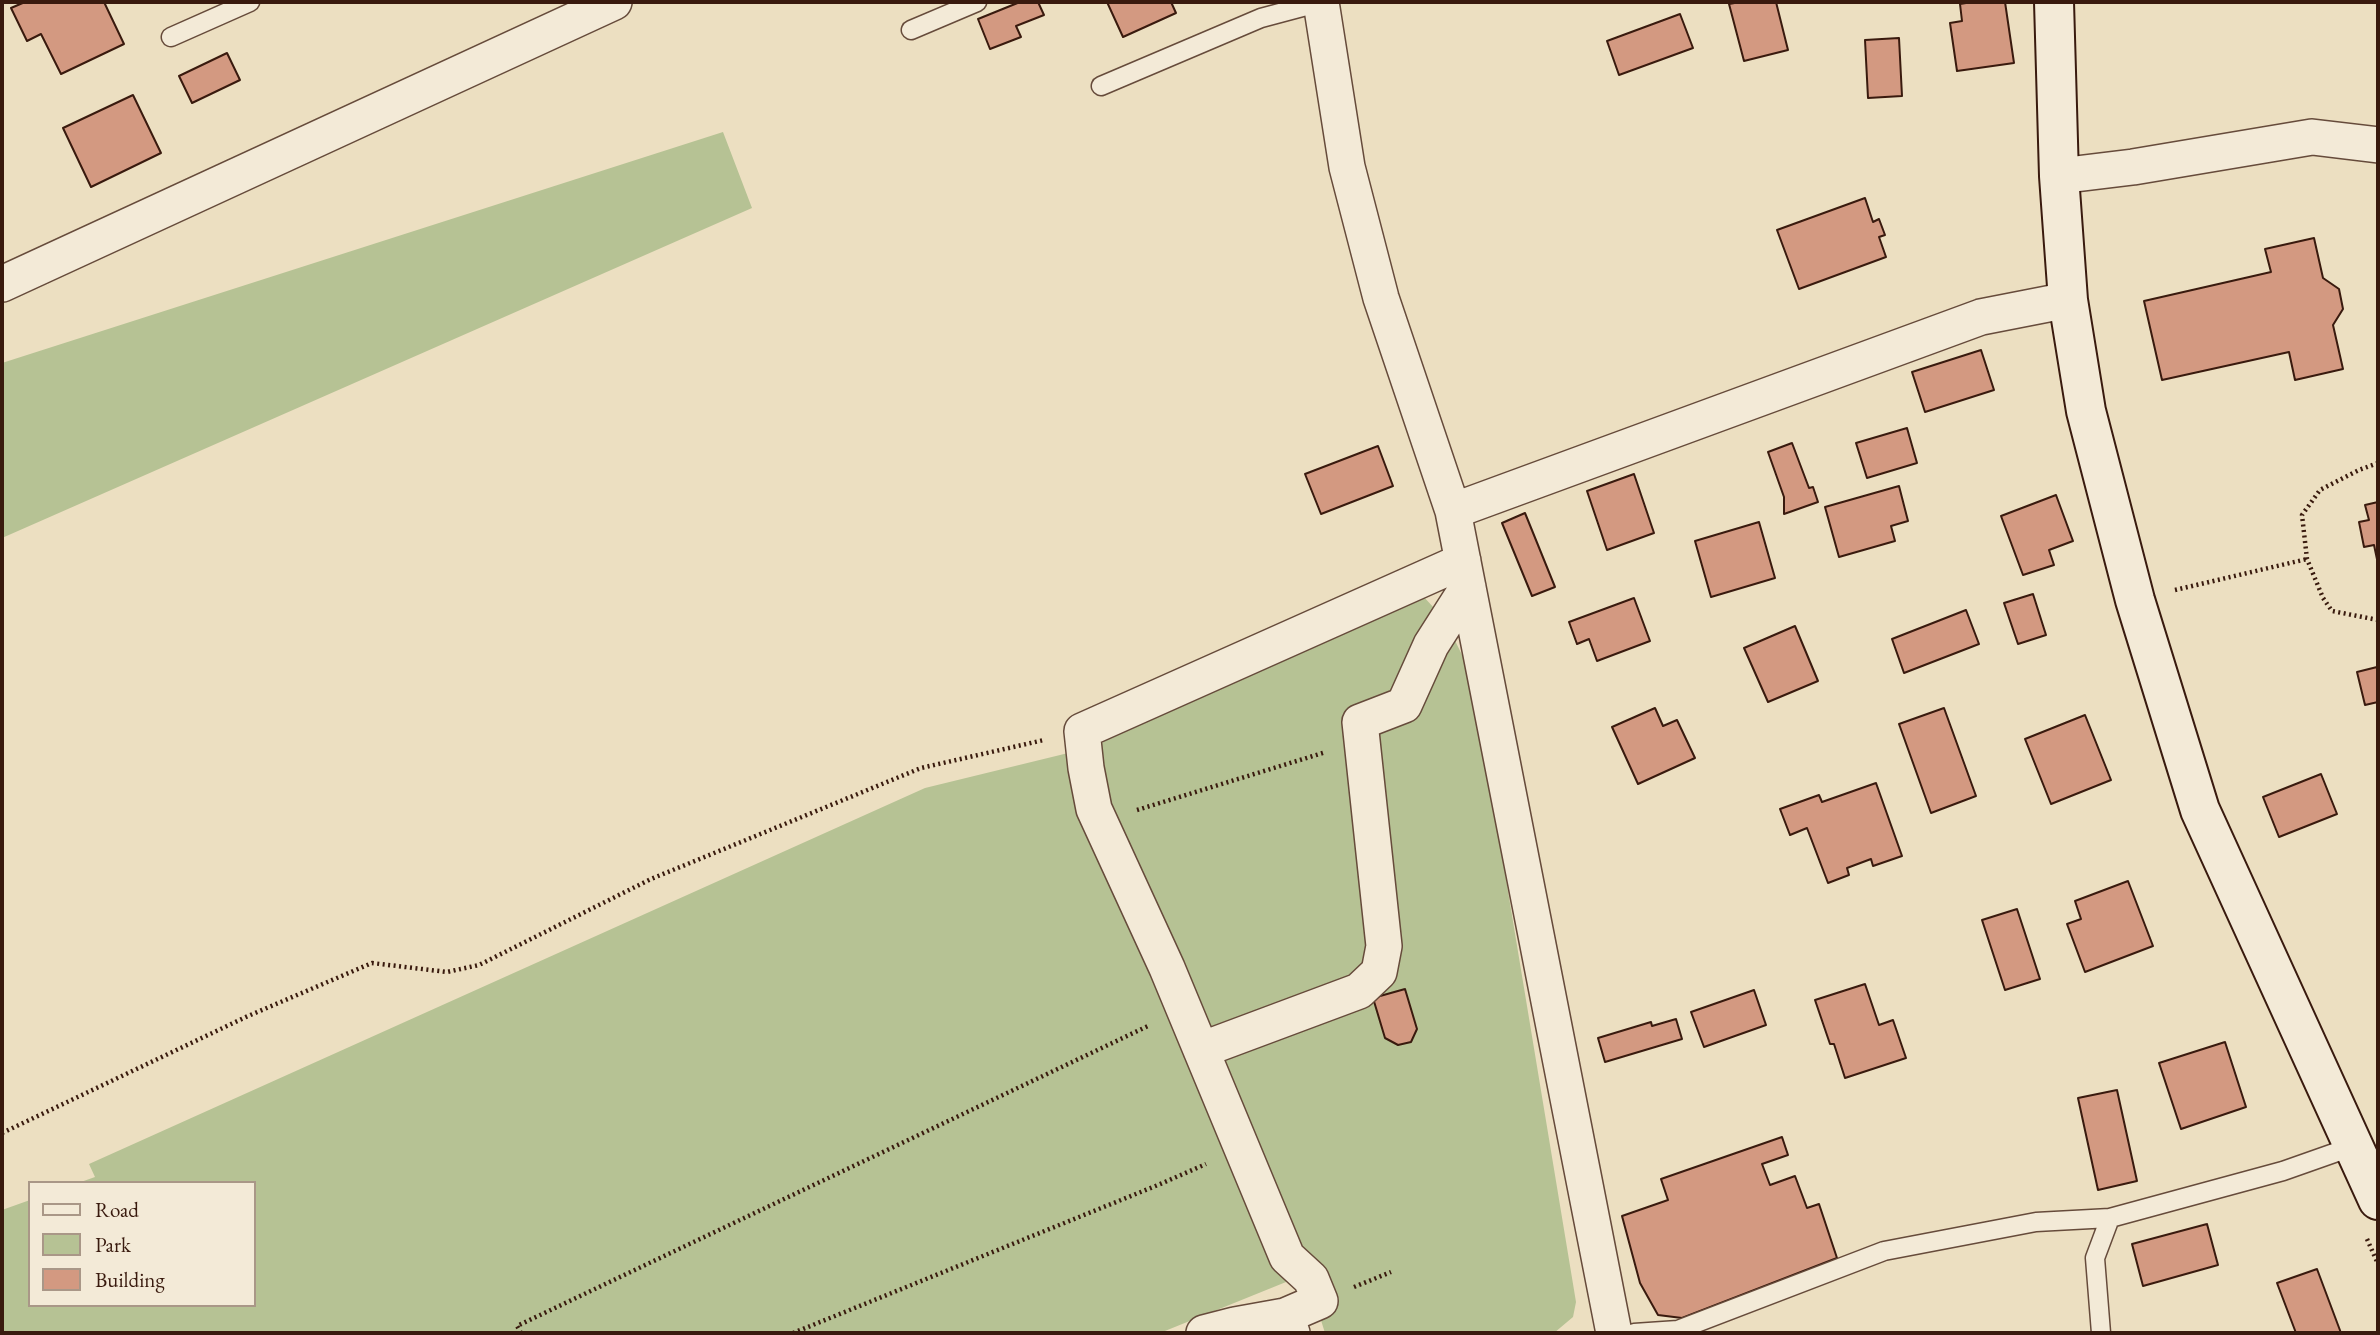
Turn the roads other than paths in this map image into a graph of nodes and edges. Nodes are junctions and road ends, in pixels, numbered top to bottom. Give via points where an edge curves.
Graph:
1 (250, 2) edge
2 (614, 2) edge
3 (976, 2) edge
4 (1321, 2) edge
5 (2054, 2) edge
6 (911, 30) dead end
7 (171, 37) dead end
8 (1101, 86) dead end
9 (2378, 145) edge
10 (2059, 176) junction
11 (2, 284) edge
12 (2068, 300) junction
13 (1453, 511) junction
14 (1465, 574) junction
15 (1201, 1050) junction
16 (2354, 1146) junction
17 (2378, 1200) edge
18 (2110, 1218) junction
19 (1288, 1325) edge
20 (1204, 1333) edge
21 (1614, 1333) edge
22 (1634, 1333) edge
23 (2101, 1333) edge

1 - 7 lane
2 - 11 street
3 - 6 lane
4 - 8 lane via 1261,18
4 - 13 street via 1350,180 1381,298
5 - 10 street
9 - 10 street via 2312,136
10 - 12 street
12 - 13 street via 1981,317
12 - 16 street via 2086,411 2135,600 2200,810
13 - 14 street
14 - 15 street via 1404,705 1360,722 1384,946 1379,972 1359,991
14 - 15 street via 1082,731 1094,809
14 - 21 street
15 - 19 street via 1287,1257 1311,1279 1320,1301
16 - 17 street
16 - 18 lane via 2283,1171
18 - 22 lane via 2036,1222 1884,1251 1678,1330
18 - 23 lane via 2095,1258
19 - 20 street via 1235,1325

